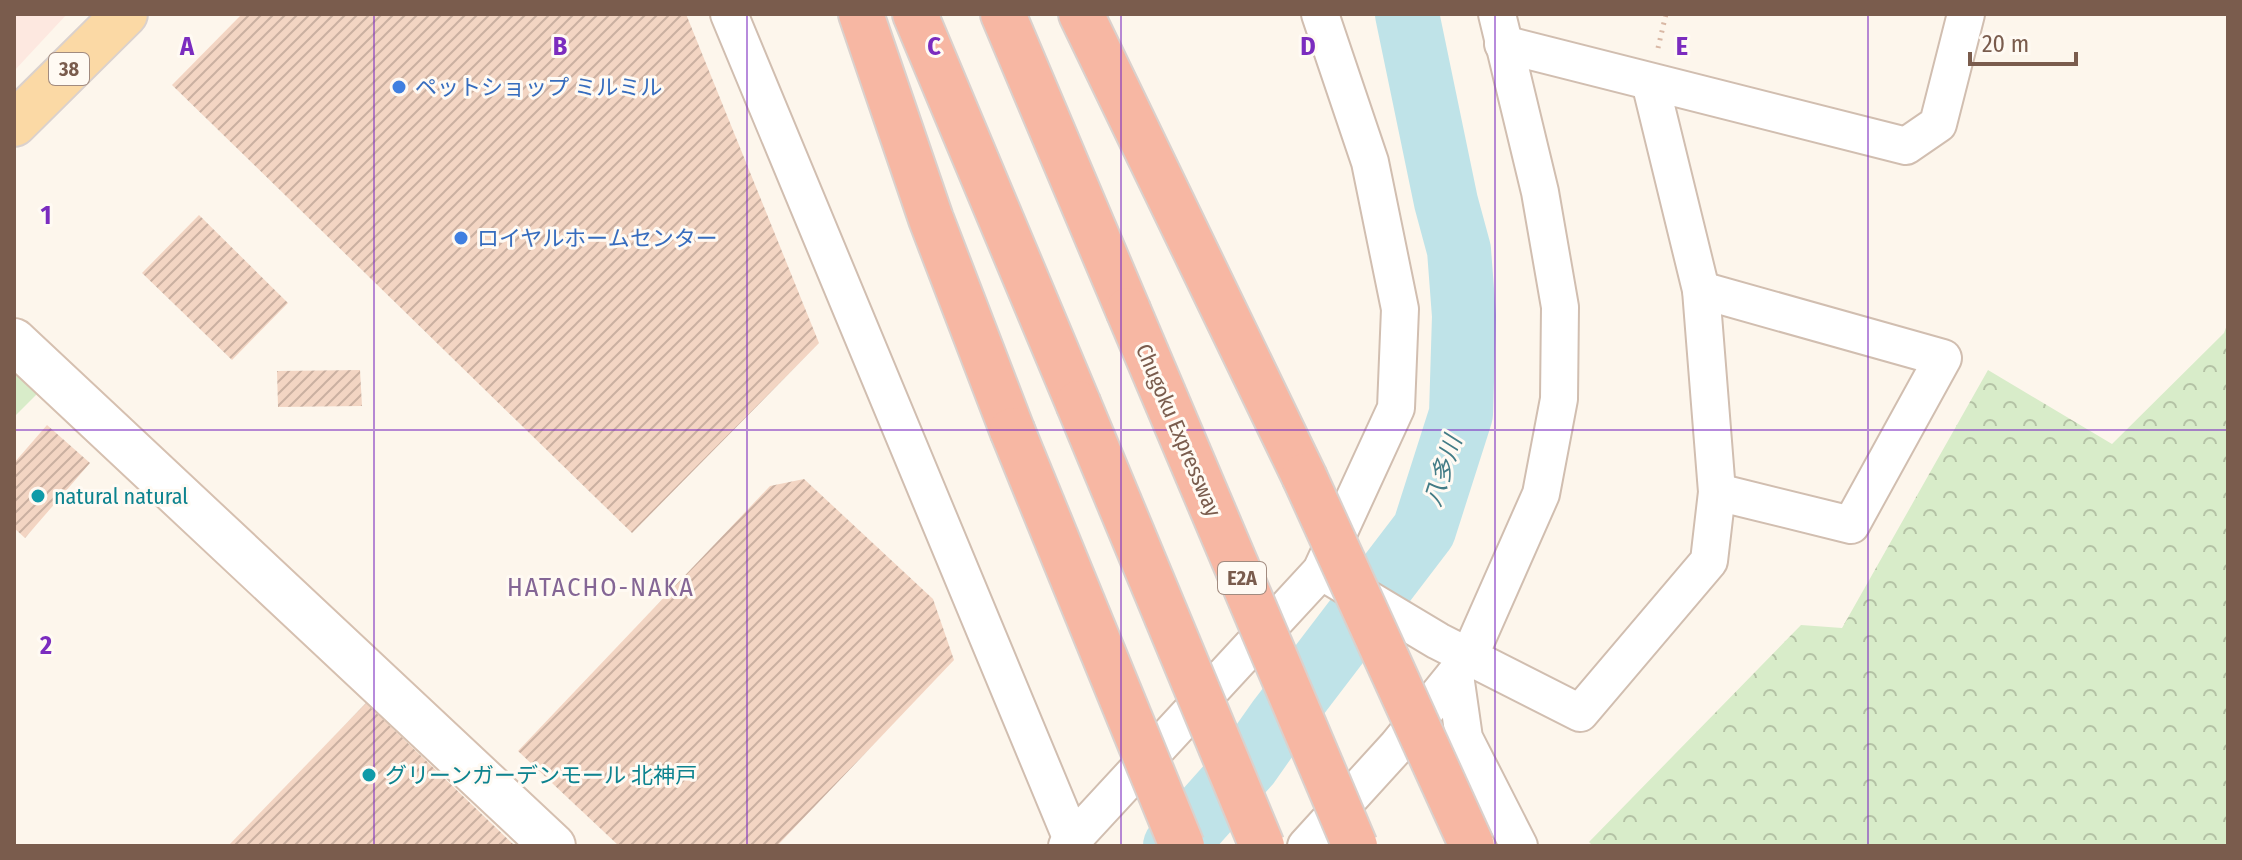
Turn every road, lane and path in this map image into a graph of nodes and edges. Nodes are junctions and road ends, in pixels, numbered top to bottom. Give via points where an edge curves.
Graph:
1 (125, 14) edge
2 (729, 14) edge
3 (861, 14) edge
4 (915, 14) edge
5 (1003, 14) edge
6 (1081, 14) edge
7 (1320, 14) edge
8 (1966, 14) edge
9 (1500, 29) edge
10 (1650, 82) junction
11 (14, 124) edge
12 (1701, 290) junction
13 (14, 341) edge
14 (1717, 492) junction
15 (1321, 571) junction
16 (1454, 658) junction
17 (1070, 844) edge
18 (553, 846) edge
19 (1182, 846) edge
20 (1262, 846) edge
21 (1306, 846) edge
22 (1355, 846) edge
23 (1472, 846) edge
24 (1519, 846) edge

1 - 11 main road, 38
2 - 17 street
3 - 19 highway, bridge via 931,219 1012,430
4 - 20 highway, bridge
5 - 22 highway, Chugoku Expressway / E2A, bridge
6 - 23 highway, bridge via 1304,476
7 - 15 street via 1370,162 1400,309 1396,408
8 - 10 street via 1938,124 1906,146
9 - 10 street
9 - 16 street via 1540,192 1560,307 1559,399 1541,494
10 - 12 street
12 - 14 street
12 - 14 street via 1943,358 1851,525
13 - 18 street
14 - 16 street via 1709,561 1580,713
15 - 16 street, bridge
15 - 17 street
16 - 21 street via 1397,746
16 - 24 street via 1464,738

